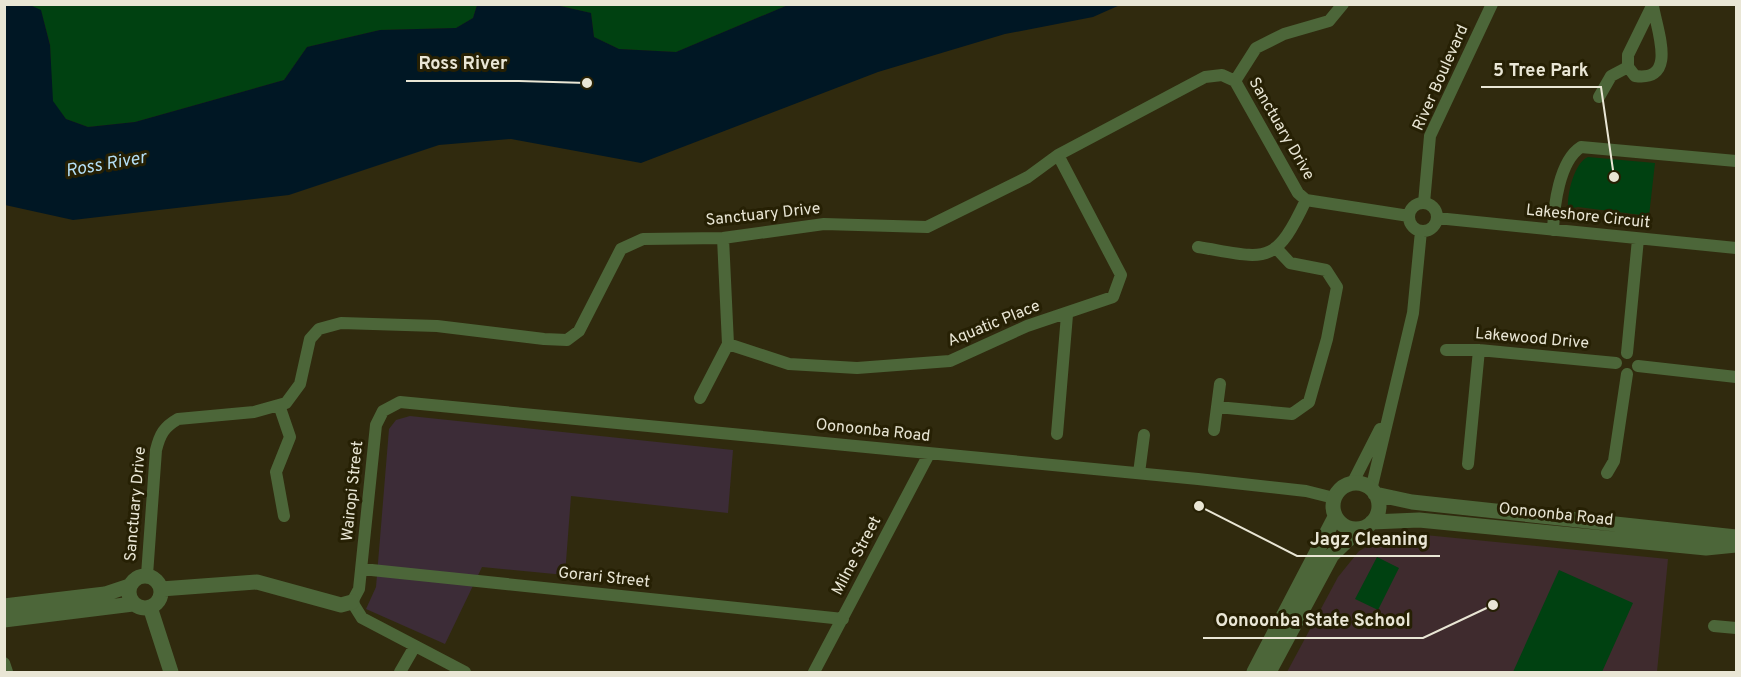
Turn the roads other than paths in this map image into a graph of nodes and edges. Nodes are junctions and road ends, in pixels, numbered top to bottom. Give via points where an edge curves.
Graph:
1 (1343, 4) edge
2 (1492, 4) edge
3 (1653, 5) edge
4 (1628, 67) junction
5 (1235, 81) junction
6 (1599, 97) dead end
7 (1058, 155) junction
8 (1737, 160) edge
9 (1306, 200) junction
10 (1424, 203) junction
11 (1408, 216) junction
12 (1437, 218) junction
13 (1553, 230) junction
14 (1421, 231) junction
15 (723, 238) junction
16 (1638, 239) junction
17 (1198, 248) dead end
18 (1737, 248) edge
19 (1277, 249) junction
20 (1067, 315) junction
21 (728, 344) junction
22 (1446, 350) dead end
23 (1479, 350) junction
24 (1627, 353) junction
25 (1616, 363) junction
26 (1638, 366) junction
27 (1627, 374) junction
28 (1737, 377) edge
29 (1220, 384) dead end
30 (699, 398) dead end
31 (408, 402) joint
32 (279, 405) junction
33 (1217, 407) junction
34 (1387, 417) junction
35 (1214, 430) dead end
36 (1056, 434) dead end
37 (1144, 435) dead end
38 (929, 454) junction
39 (1468, 464) dead end
40 (1139, 473) junction
41 (1607, 473) dead end
42 (1352, 484) junction
43 (1373, 492) junction
44 (1334, 498) junction
45 (284, 516) dead end
46 (1335, 516) junction
47 (1366, 525) junction
48 (1737, 537) edge
49 (1737, 545) edge
50 (362, 569) junction
51 (147, 575) junction
52 (129, 586) junction
53 (161, 589) junction
54 (352, 602) junction
55 (133, 604) junction
56 (150, 608) junction
57 (6, 611) edge
58 (44, 615) junction
59 (843, 620) junction
60 (1714, 626) dead end
61 (1737, 628) edge
62 (4, 629) edge
63 (415, 646) junction
64 (4, 663) edge
65 (818, 671) edge
66 (7, 672) edge
67 (171, 672) edge
68 (400, 672) edge
69 (465, 672) edge
70 (1254, 672) edge
71 (1269, 672) edge

1 - 5 street via 1329,21 1284,34 1256,48
2 - 10 street, River Boulevard via 1430,136
3 - 4 street via 1628,55
3 - 4 street via 1663,64 1658,73 1648,78 1635,76
4 - 6 street via 1611,76
5 - 7 street, Sanctuary Drive via 1222,75 1205,77
5 - 9 street, Sanctuary Drive via 1298,193
7 - 15 street, Sanctuary Drive via 1028,177 927,227 824,224
7 - 20 street, Aquatic Place via 1121,275 1113,297
8 - 13 street via 1581,147 1572,156 1560,182
9 - 11 street, Sanctuary Drive
9 - 19 street via 1293,228
10 - 11 street via 1415,205
10 - 12 street via 1435,210
11 - 14 street via 1413,228
12 - 13 street, Lakeshore Circuit
12 - 14 street via 1430,229
13 - 16 street, Lakeshore Circuit
14 - 34 street via 1413,313
15 - 21 street
15 - 32 street, Sanctuary Drive via 643,238 621,249 579,331 567,340 437,326 341,323 319,329 310,339 300,384 286,403
16 - 18 street, Lakeshore Circuit
16 - 24 street
17 - 19 street via 1257,257
19 - 33 street via 1290,263 1326,270 1336,287 1328,339 1310,402 1292,414
20 - 21 street, Aquatic Place via 1028,326 950,361 857,368 789,364
20 - 36 street
21 - 30 street
22 - 23 street, Lakewood Drive
23 - 25 street, Lakewood Drive
23 - 39 street
24 - 25 street via 1619,356
24 - 26 street via 1637,359
25 - 27 street
26 - 27 street
26 - 28 street
27 - 41 street via 1614,461
29 - 33 street
31 - 38 street, Oonoonba Road
31 - 50 street, Wairopi Street via 383,411 376,425
32 - 45 street via 290,437 276,472
32 - 51 street, Sanctuary Drive via 254,412 191,416 167,425 156,450
33 - 35 street
34 - 42 street
34 - 43 street
37 - 40 street
38 - 40 street, Oonoonba Road
38 - 59 street, Milne Street
40 - 44 street, Oonoonba Road via 1306,491
42 - 43 street
42 - 44 street via 1344,486
43 - 47 street via 1378,508
43 - 48 street, Oonoonba Road via 1412,502
44 - 46 street
46 - 47 street via 1345,527
46 - 70 street
47 - 49 street, Oonoonba Road via 1419,520 1706,548
47 - 71 street via 1332,555
50 - 54 street, Wairopi Street
50 - 59 street, Gorari Street
51 - 52 street via 136,578
51 - 53 street via 157,580
52 - 55 street
52 - 57 street via 105,594
53 - 54 street via 257,582 341,605
53 - 56 street via 159,600
54 - 63 street via 363,618
55 - 56 street
55 - 58 street
56 - 67 street
57 - 58 street
58 - 62 street
59 - 65 street, Milne Street
60 - 61 street
63 - 68 street
63 - 69 street
64 - 66 street

